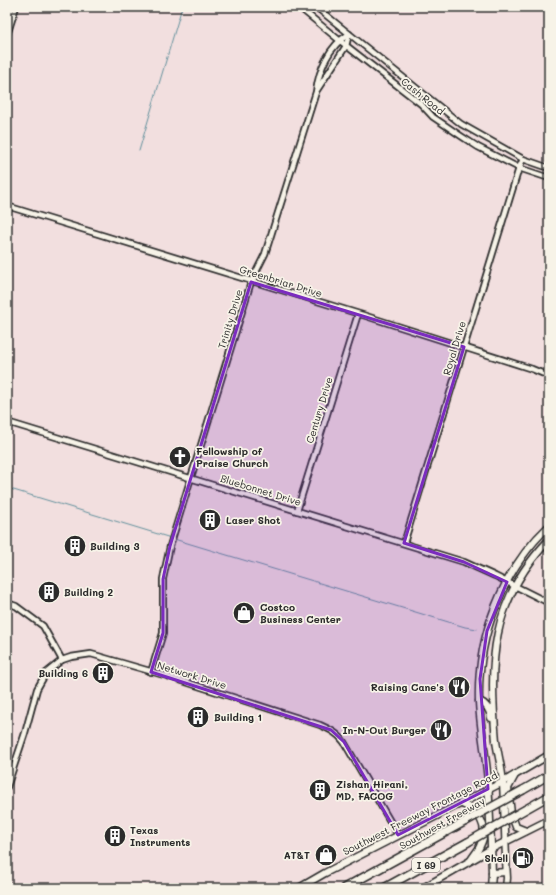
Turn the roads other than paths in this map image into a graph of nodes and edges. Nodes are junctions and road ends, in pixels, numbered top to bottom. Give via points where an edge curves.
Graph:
1 (16, 7) edge
2 (299, 7) edge
3 (316, 7) edge
4 (349, 34) junction
5 (7, 35) edge
6 (339, 40) junction
7 (346, 46) junction
8 (316, 92) junction
9 (427, 97) junction
10 (421, 104) junction
11 (466, 127) junction
12 (461, 136) junction
13 (523, 159) junction
14 (519, 168) junction
15 (549, 168) edge
16 (549, 178) edge
17 (7, 206) edge
18 (251, 282) junction
19 (358, 314) junction
20 (464, 347) junction
21 (549, 376) edge
22 (7, 422) edge
23 (191, 478) junction
24 (297, 511) junction
25 (549, 526) edge
26 (549, 540) edge
27 (534, 542) junction
28 (404, 543) junction
29 (541, 549) junction
30 (507, 582) junction
31 (516, 586) junction
32 (7, 603) edge
33 (549, 603) edge
34 (62, 660) junction
35 (151, 672) junction
36 (480, 679) junction
37 (479, 701) junction
38 (494, 704) junction
39 (495, 728) junction
40 (549, 755) edge
41 (9, 772) edge
42 (516, 774) junction
43 (549, 775) edge
44 (503, 782) junction
45 (7, 787) edge
46 (488, 789) junction
47 (549, 796) edge
48 (460, 803) junction
49 (549, 820) edge
50 (526, 831) junction
51 (398, 835) junction
52 (505, 843) junction
53 (491, 849) junction
54 (470, 861) junction
55 (506, 872) junction
56 (492, 873) junction
57 (7, 885) edge
58 (9, 888) edge
59 (299, 888) edge
60 (344, 888) edge
61 (384, 888) edge
62 (423, 888) edge
63 (491, 888) edge
64 (506, 888) edge

1 - 5 street
2 - 6 street, Cash Road
3 - 4 street, Cash Road
4 - 6 street, Trinity Drive
4 - 7 street, Trinity Drive
4 - 9 street, Cash Road
6 - 7 street, Cash Road
6 - 8 street, Trinity Drive via 321,70
7 - 8 street, Trinity Drive
7 - 10 street, Cash Road
8 - 18 street, Trinity Drive via 265,254
9 - 10 street
9 - 11 street, Cash Road
10 - 12 street, Cash Road via 433,117
11 - 12 street
11 - 13 street, Cash Road
12 - 14 street, Cash Road
13 - 14 street, Royal Drive
13 - 15 street, Cash Road
14 - 16 street, Cash Road
14 - 20 street, Royal Drive
17 - 18 street, Greenbriar Drive
18 - 19 street, Greenbriar Drive
18 - 23 street, Trinity Drive
19 - 20 street, Greenbriar Drive
19 - 24 street, Century Drive
20 - 21 street, Greenbriar Drive
20 - 28 street, Royal Drive
22 - 23 street, Bluebonnet Drive
23 - 24 street, Bluebonnet Drive
23 - 35 street, Trinity Drive via 170,546 163,579 163,633
24 - 28 street, Bluebonnet Drive
25 - 27 main road
26 - 29 main road
27 - 29 main road
27 - 30 main road
28 - 30 street, Bluebonnet Drive via 469,564
29 - 31 main road
30 - 31 street, Bluebonnet Drive
30 - 36 main road via 487,631
31 - 33 street, Bluebonnet Drive
31 - 38 main road via 507,603 496,639 492,674
32 - 34 street via 16,606 43,626
34 - 35 street, Network Drive via 91,654
34 - 41 street, Network Drive via 46,672 37,688
35 - 51 street, Network Drive via 331,730 344,742
36 - 37 main road
36 - 38 main road via 483,683 484,698
37 - 39 main road via 491,713
37 - 46 main road
38 - 39 main road
39 - 44 main road
40 - 42 main road, Southwest Freeway Frontage Road
41 - 45 street, Network Drive
42 - 44 main road, Southwest Freeway Frontage Road
42 - 50 main road via 508,788 511,813 516,827
43 - 60 highway, Southwest Freeway / I 69, bridge
44 - 46 main road, Southwest Freeway Frontage Road
44 - 52 main road
46 - 48 main road, Southwest Freeway Frontage Road
46 - 53 main road
47 - 61 highway, I 69, bridge
48 - 51 main road, Southwest Freeway Frontage Road
48 - 54 main road via 471,808 483,823 484,833 480,846
49 - 50 main road
50 - 52 main road
51 - 59 main road, Southwest Freeway Frontage Road
52 - 53 main road
52 - 55 main road
53 - 54 main road
53 - 56 main road
54 - 62 main road
55 - 56 main road
55 - 64 main road
56 - 63 main road
57 - 58 main road

